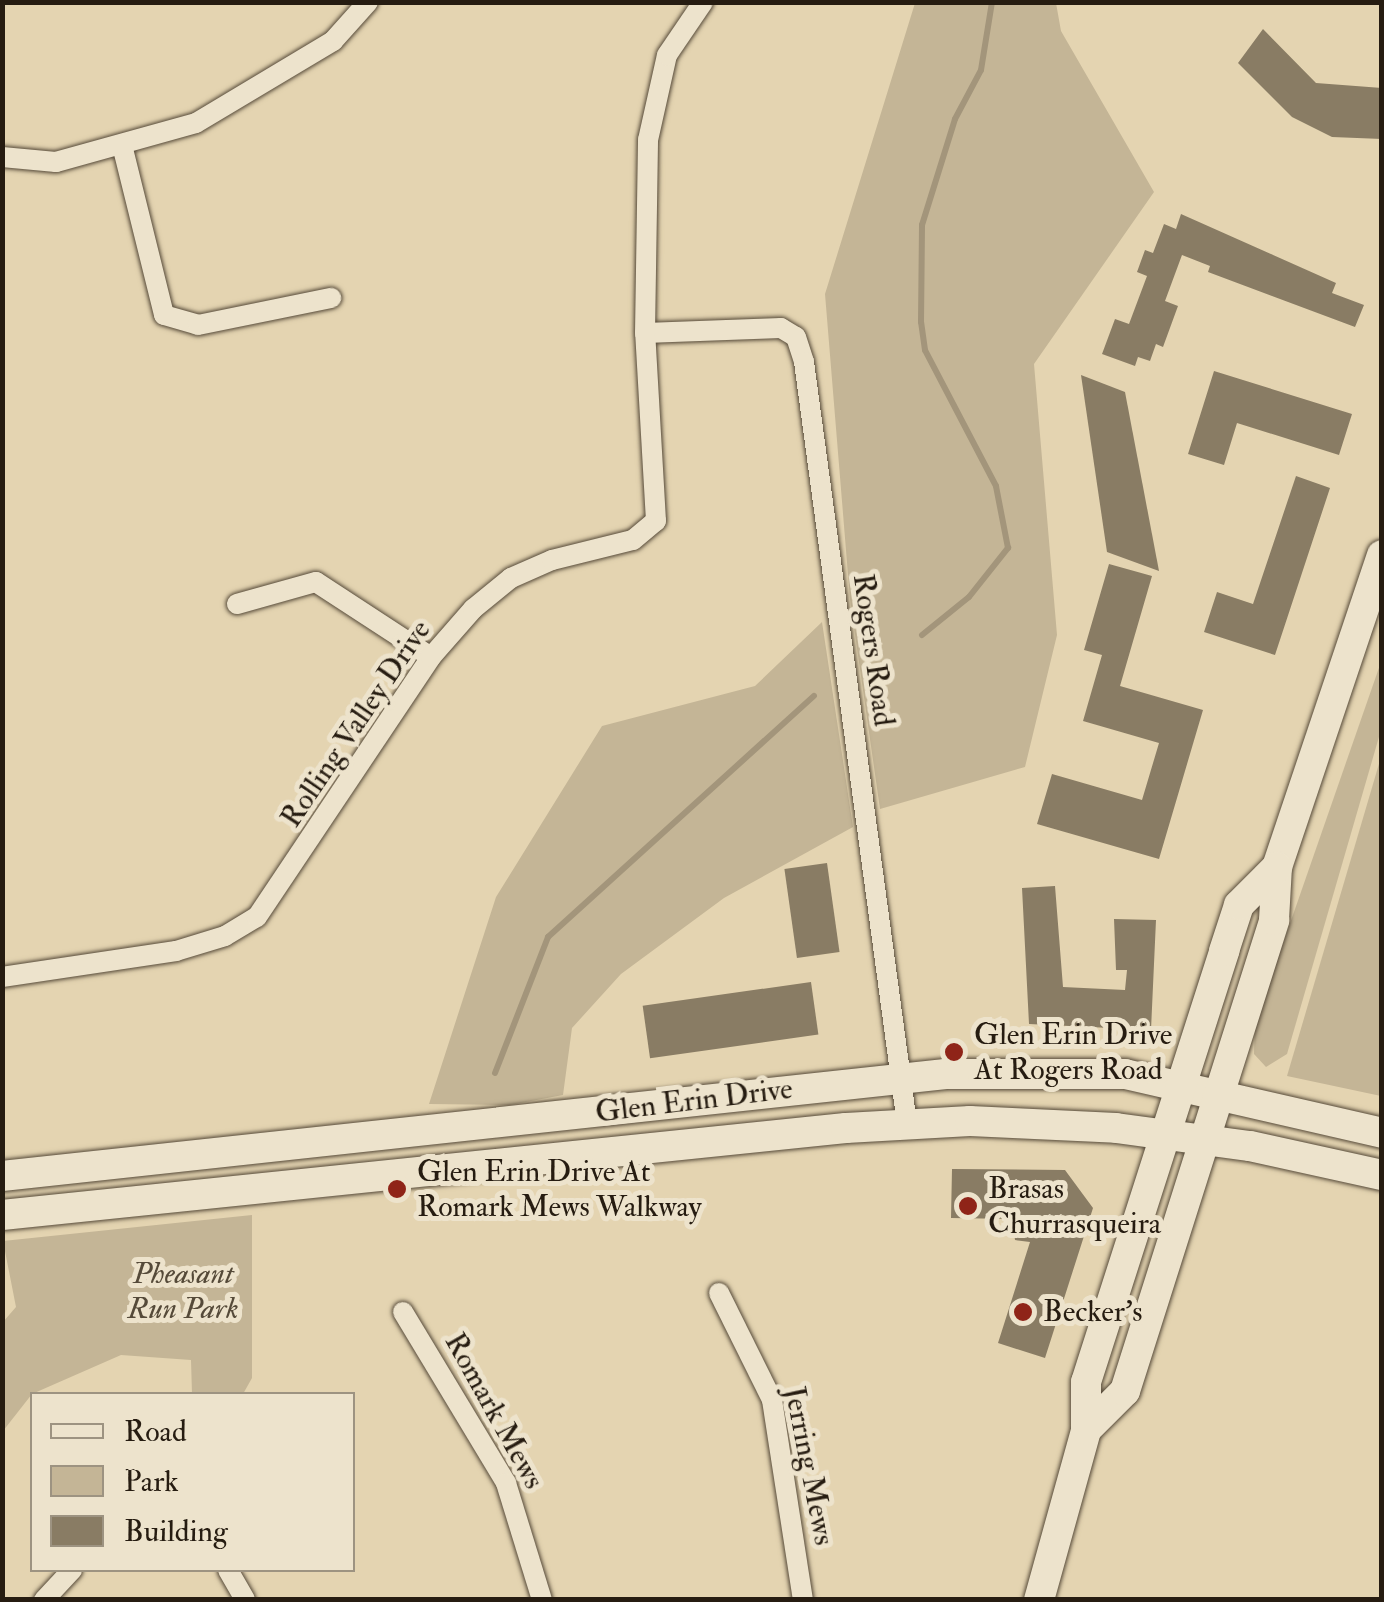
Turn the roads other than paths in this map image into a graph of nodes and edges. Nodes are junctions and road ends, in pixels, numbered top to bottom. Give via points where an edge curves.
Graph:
1 (368, 2) edge
2 (703, 2) edge
3 (122, 145) junction
4 (2, 156) edge
5 (331, 298) dead end
6 (645, 333) junction
7 (1382, 555) edge
8 (237, 604) dead end
9 (431, 657) junction
10 (1278, 868) junction
11 (2, 977) edge
12 (900, 1076) junction
13 (1181, 1086) junction
14 (1217, 1094) junction
15 (907, 1124) junction
16 (1382, 1133) edge
17 (1165, 1135) junction
18 (1203, 1140) junction
19 (2, 1176) edge
20 (1382, 1176) edge
21 (2, 1215) edge
22 (719, 1293) dead end
23 (403, 1312) dead end
24 (1086, 1430) junction
25 (70, 1572) edge
26 (229, 1572) edge
27 (44, 1600) edge
28 (245, 1600) edge
29 (542, 1600) edge
30 (802, 1600) edge
31 (1039, 1600) edge

1 - 3 street via 333,41 243,98 196,124
2 - 6 street, Rolling Valley Drive via 667,55 652,103
3 - 4 street via 56,162
3 - 5 street via 164,315 198,325
6 - 9 street, Rolling Valley Drive via 656,521 633,540 511,578
6 - 12 street, Rogers Road via 780,328 796,337
7 - 10 street
8 - 9 street via 316,582
9 - 11 street, Rolling Valley Drive via 257,917 225,936 176,950
10 - 13 street via 1240,906
10 - 14 street via 1274,920
12 - 13 street, Glen Erin Drive via 1125,1074
12 - 15 street, Rogers Road
12 - 19 street, Glen Erin Drive
13 - 14 street, Glen Erin Drive
13 - 17 street
14 - 16 street, Glen Erin Drive
14 - 18 street
15 - 17 street, Glen Erin Drive via 1046,1123
15 - 21 street, Glen Erin Drive
17 - 18 street, Glen Erin Drive
17 - 24 street via 1086,1382
18 - 20 street, Glen Erin Drive
18 - 24 street via 1125,1391
22 - 30 street, Jerring Mews via 772,1400
23 - 29 street, Romark Mews via 506,1483
24 - 31 street
25 - 27 street
26 - 28 street

